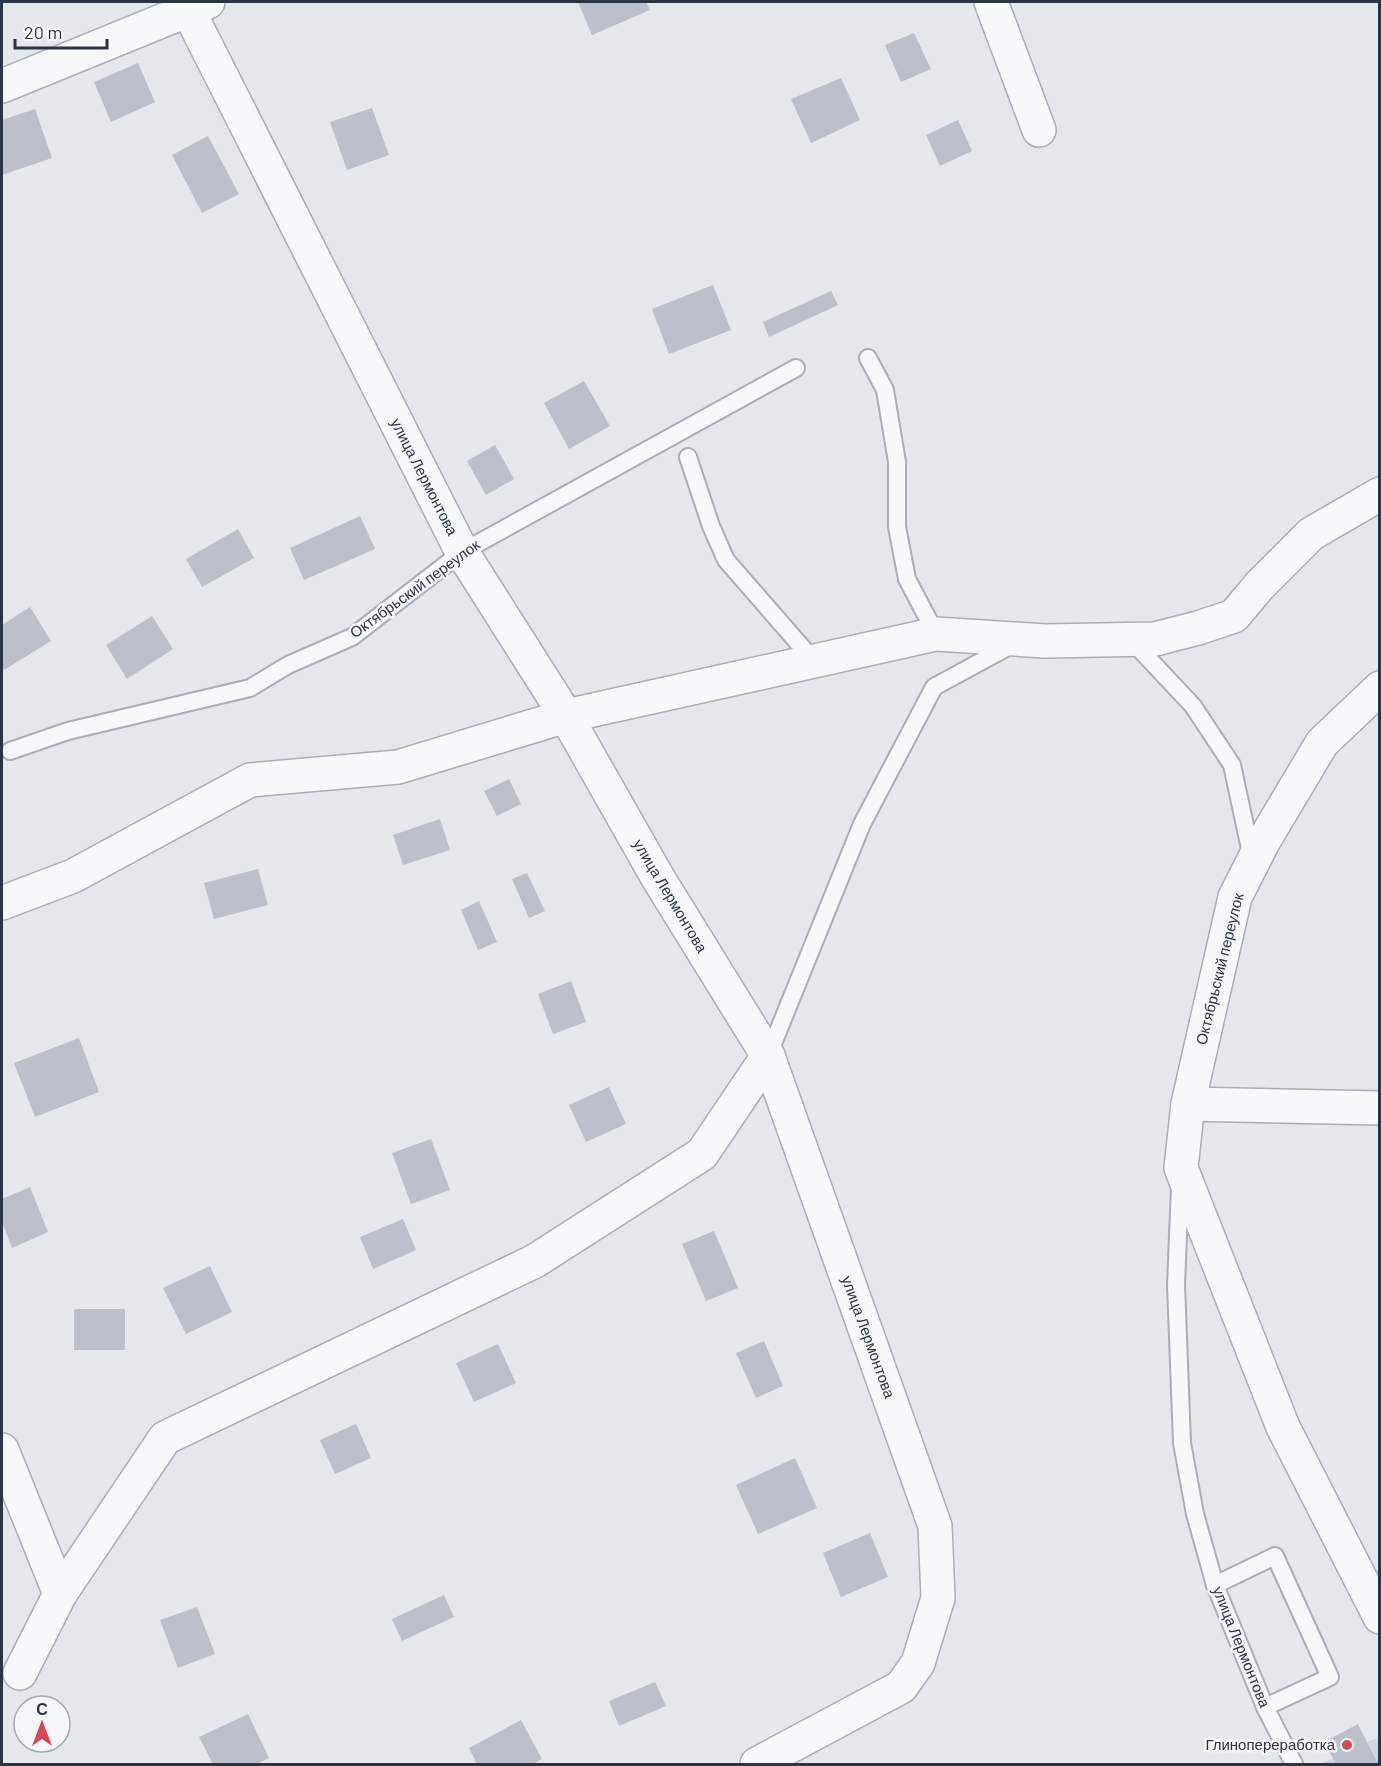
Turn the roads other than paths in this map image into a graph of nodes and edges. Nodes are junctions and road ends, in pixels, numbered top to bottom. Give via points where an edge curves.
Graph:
1 (991, 2) edge
2 (193, 4) edge
3 (2, 86) edge
4 (1039, 130) dead end
5 (868, 358) dead end
6 (796, 368) dead end
7 (688, 457) dead end
8 (1380, 494) edge
9 (462, 552) junction
10 (936, 634) junction
11 (1023, 639) junction
12 (1131, 639) junction
13 (814, 661) junction
14 (1380, 688) edge
15 (566, 716) junction
16 (10, 751) dead end
17 (1253, 862) junction
18 (2, 903) edge
19 (768, 1056) junction
20 (1188, 1104) junction
21 (1370, 1111) edge
22 (1181, 1168) junction
23 (2, 1450) edge
24 (1215, 1585) junction
25 (60, 1594) junction
26 (1380, 1617) edge
27 (21, 1673) dead end
28 (1265, 1707) junction
29 (757, 1764) edge
30 (1294, 1764) edge

1 - 4 street
2 - 3 street
2 - 9 street, улица Лермонтова
5 - 10 lane via 885,390 897,462 897,527 908,579
6 - 9 lane, Октябрьский переулок
7 - 13 lane via 726,560
8 - 12 street via 1311,534 1234,616 1155,639
9 - 15 street, улица Лермонтова
9 - 16 lane, Октябрьский переулок via 352,637 288,665 250,688 68,731
10 - 11 street
10 - 13 street
11 - 12 street
11 - 19 lane via 934,687 862,824
12 - 17 lane via 1193,706 1232,765
13 - 15 street
14 - 17 street, Октябрьский переулок via 1322,743
15 - 18 street via 398,767 250,780 73,876
15 - 19 street, улица Лермонтова via 658,878
17 - 20 street, Октябрьский переулок via 1234,897
19 - 25 street via 702,1154 535,1261 165,1438
19 - 29 street, улица Лермонтова via 935,1526 938,1598 918,1663 901,1687
20 - 21 street
20 - 22 street, Октябрьский переулок
22 - 24 lane, улица Лермонтова via 1176,1285 1182,1443 1195,1514
22 - 26 street via 1283,1427
23 - 25 street
24 - 28 lane, улица Лермонтова
24 - 28 lane via 1275,1556 1330,1677
25 - 27 street
28 - 30 lane, улица Лермонтова

